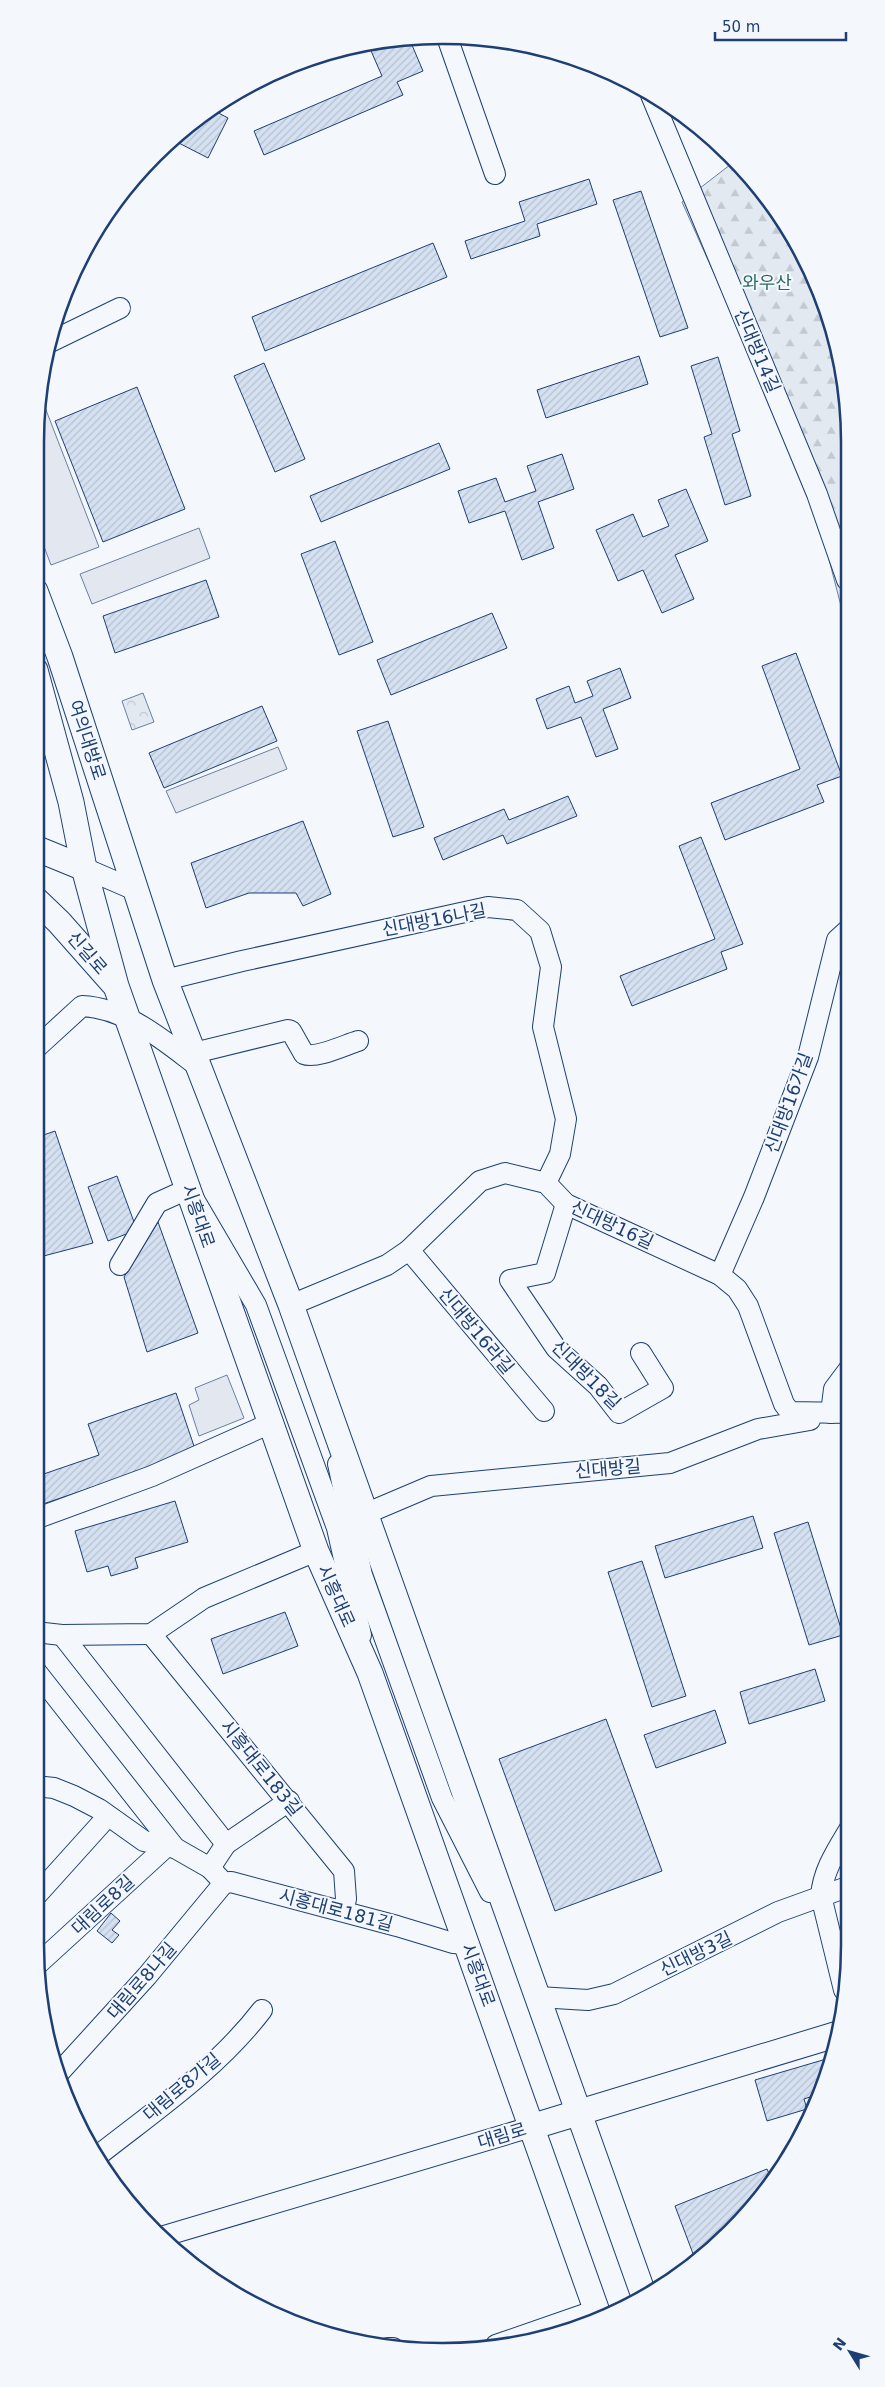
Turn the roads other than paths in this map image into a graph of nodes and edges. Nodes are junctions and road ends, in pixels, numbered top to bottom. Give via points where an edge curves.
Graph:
1 (449, 44) edge
2 (655, 106) edge
3 (495, 174) dead end
4 (120, 308) dead end
5 (57, 339) edge
6 (841, 562) edge
7 (44, 615) edge
8 (44, 703) edge
9 (44, 853) edge
10 (44, 863) edge
11 (86, 875) junction
12 (135, 890) junction
13 (44, 908) edge
14 (841, 936) edge
15 (165, 980) junction
16 (116, 986) junction
17 (128, 1018) junction
18 (44, 1041) edge
19 (358, 1041) dead end
20 (196, 1060) junction
21 (546, 1183) junction
22 (188, 1189) junction
23 (566, 1204) junction
24 (409, 1250) junction
25 (120, 1265) dead end
26 (720, 1275) junction
27 (291, 1306) junction
28 (642, 1353) dead end
29 (841, 1380) edge
30 (323, 1396) junction
31 (544, 1412) dead end
32 (840, 1413) edge
33 (271, 1423) junction
34 (365, 1514) junction
35 (44, 1515) edge
36 (316, 1552) junction
37 (44, 1633) edge
38 (151, 1634) junction
39 (62, 1635) junction
40 (370, 1673) junction
41 (44, 1682) edge
42 (44, 1787) edge
43 (289, 1801) junction
44 (108, 1816) junction
45 (226, 1844) junction
46 (841, 1844) edge
47 (171, 1847) junction
48 (210, 1868) junction
49 (224, 1883) junction
50 (44, 1887) edge
51 (841, 1889) edge
52 (821, 1896) junction
53 (343, 1912) junction
54 (467, 1944) junction
55 (523, 1956) junction
56 (45, 1958) edge
57 (840, 1973) edge
58 (538, 1997) junction
59 (262, 2010) dead end
60 (831, 2036) edge
61 (63, 2068) edge
62 (579, 2113) junction
63 (532, 2127) junction
64 (102, 2152) edge
65 (170, 2234) edge
66 (642, 2290) edge
67 (597, 2312) edge

1 - 3 street
2 - 6 street, 신대방14길 via 818,494
4 - 5 street
7 - 12 main road, 여의대방로
8 - 11 main road, 여의대방로 via 71,802
9 - 11 main road
10 - 11 street
11 - 12 street
11 - 16 main road, 시흥대로
12 - 15 main road
13 - 16 main road, 신길로
14 - 26 street, 신대방16가길 via 837,940 808,1057
15 - 20 main road
15 - 21 street, 신대방16나길 via 488,907 516,910 540,931 552,967 543,1027 566,1119 560,1154
16 - 17 main road, 시흥대로
17 - 18 street via 104,1008 82,1006
17 - 20 street
17 - 22 main road, 시흥대로
19 - 20 street via 307,1056 288,1030
20 - 27 main road
21 - 23 street, 신대방16길
21 - 24 street via 505,1173 480,1181
22 - 25 street via 157,1203
22 - 33 main road, 시흥대로
22 - 40 street via 256,1305 337,1528
23 - 26 street, 신대방16길
23 - 28 street, 신대방18길 via 545,1273 510,1280 556,1348 598,1386 619,1413 663,1388
24 - 27 street via 387,1265
24 - 31 street, 신대방16라길
26 - 32 street, 신대방16길 via 737,1289 748,1306 784,1404 790,1412
27 - 30 main road
29 - 32 street via 834,1389
30 - 34 main road
30 - 55 street via 362,1575 442,1798
32 - 34 street, 신대방길 via 758,1429 670,1463 431,1486
33 - 35 street via 152,1476
33 - 36 main road, 시흥대로
34 - 55 main road
36 - 38 street via 204,1598
36 - 40 main road, 시흥대로
37 - 39 street
38 - 39 street
38 - 43 street, 시흥대로183길
39 - 45 street
40 - 54 main road, 시흥대로
41 - 47 street
42 - 44 street via 54,1788
43 - 45 street
43 - 53 street, 시흥대로183길 via 344,1871 346,1898
44 - 47 street via 144,1841
44 - 50 street
45 - 48 street
46 - 52 street via 827,1868
47 - 48 street
47 - 56 street, 대림로8길
48 - 49 street
49 - 53 street, 시흥대로181길 via 232,1882
49 - 61 street, 대림로8나길 via 147,1976
51 - 52 street, 신대방3길
52 - 57 street
52 - 58 street, 신대방3길 via 778,1912 614,1994 588,2000
53 - 54 street, 시흥대로181길 via 453,1943
54 - 63 main road, 시흥대로
55 - 58 main road
58 - 62 main road
59 - 64 street, 대림로8가길 via 191,2083
60 - 62 main road, 대림로
62 - 63 main road, 대림로
62 - 66 main road
63 - 65 street, 대림로
63 - 67 main road, 시흥대로

